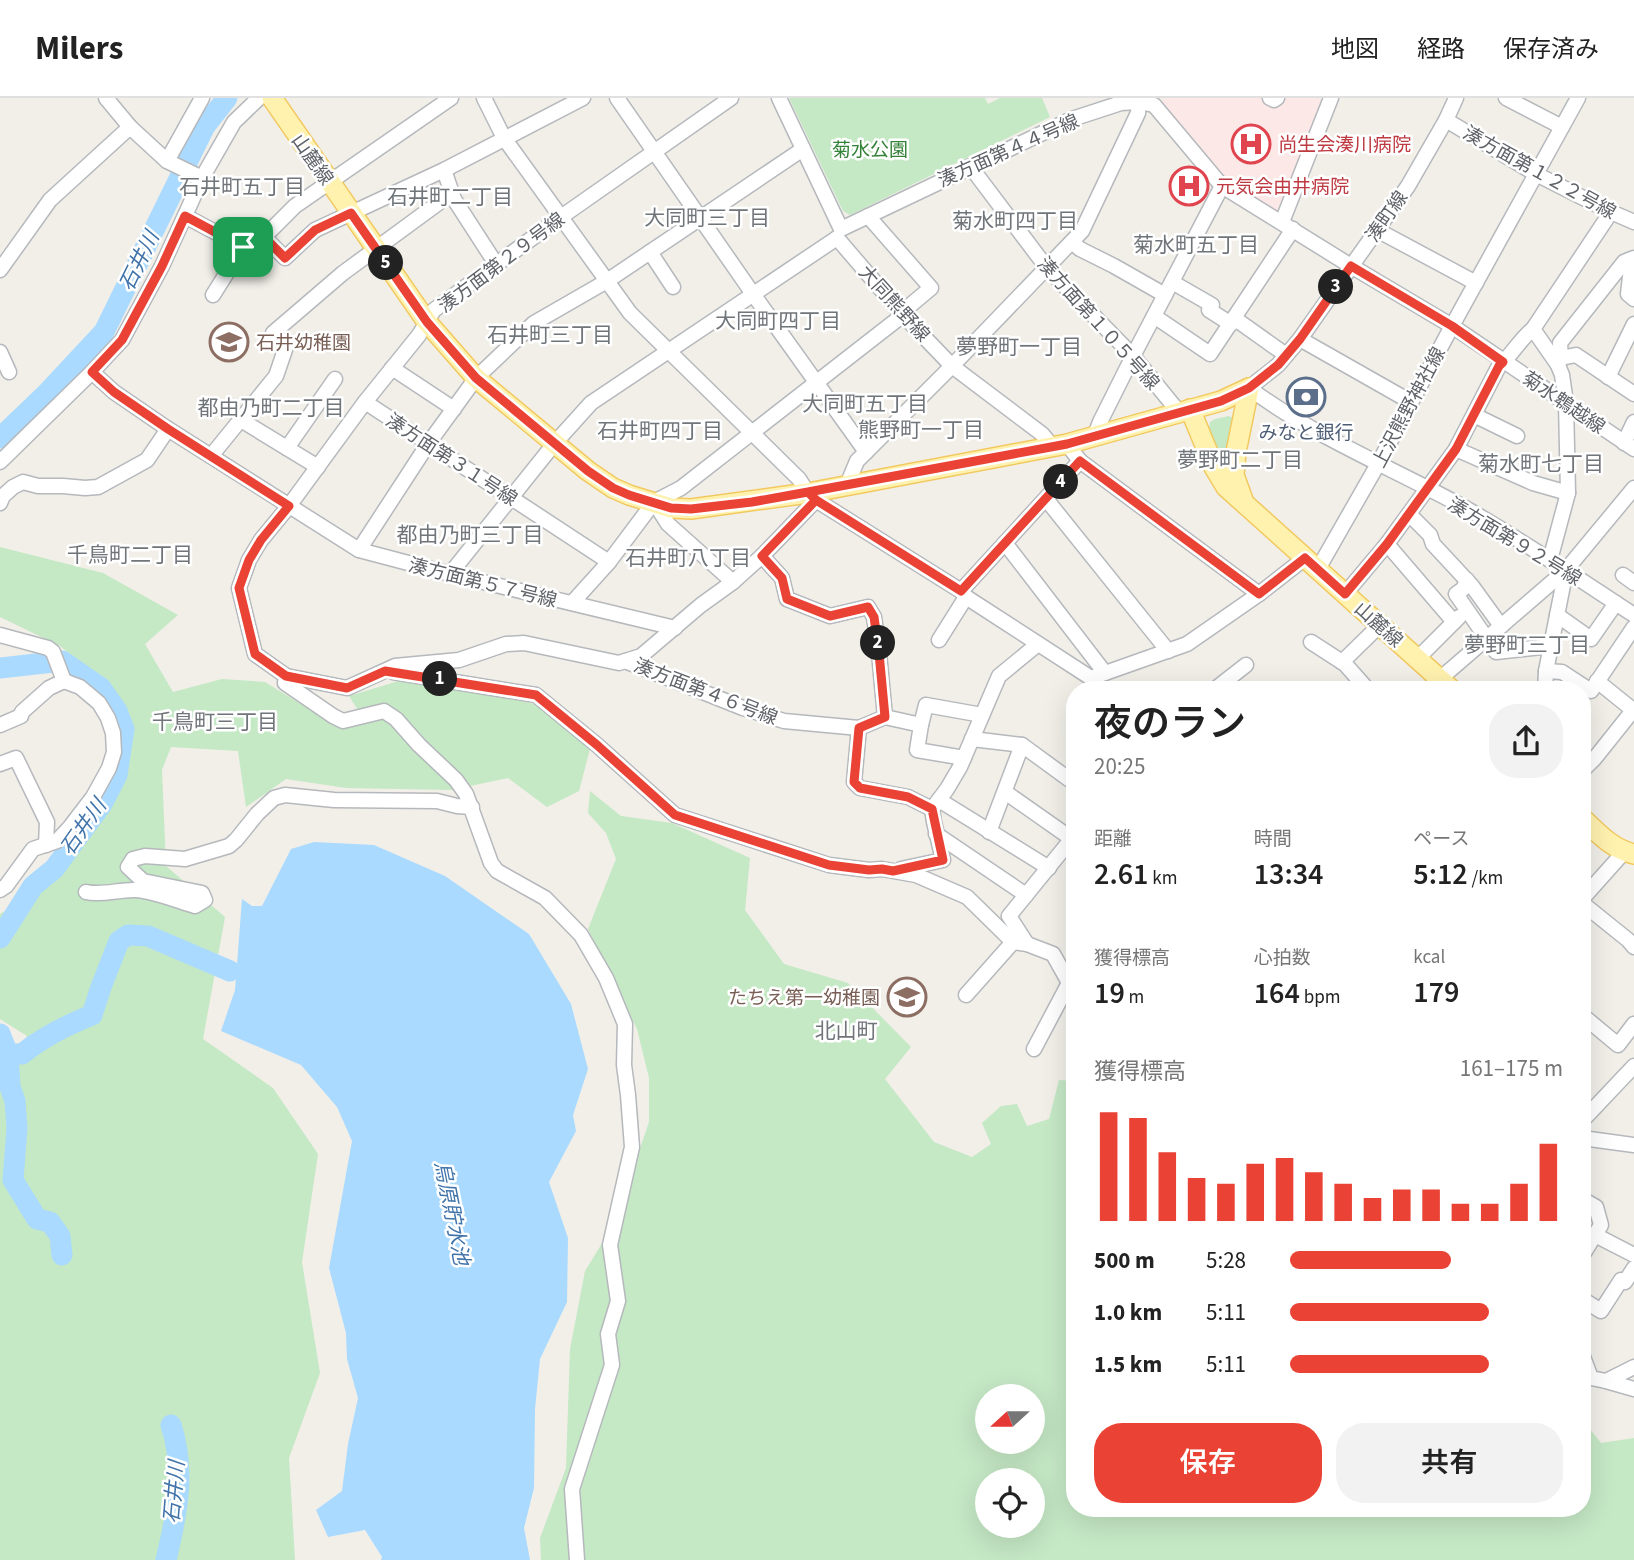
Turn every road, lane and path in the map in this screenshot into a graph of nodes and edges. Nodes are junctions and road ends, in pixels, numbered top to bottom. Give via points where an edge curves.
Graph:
1 (106, 98) edge
2 (202, 98) edge
3 (259, 98) edge
4 (272, 98) edge
5 (451, 98) edge
6 (484, 98) edge
7 (583, 98) edge
8 (617, 98) edge
9 (731, 98) edge
10 (779, 98) edge
11 (1270, 98) edge
12 (1277, 98) edge
13 (1330, 98) edge
14 (1456, 98) edge
15 (1507, 98) edge
16 (1578, 98) edge
17 (1138, 100) edge
18 (1446, 120) junction
19 (130, 127) junction
20 (1562, 127) junction
21 (504, 138) junction
22 (803, 149) junction
23 (654, 152) junction
24 (167, 160) junction
25 (970, 166) junction
26 (444, 170) junction
27 (1536, 174) junction
28 (202, 178) junction
29 (329, 181) junction
30 (1222, 186) junction
31 (452, 193) junction
32 (1611, 212) junction
33 (351, 213) junction
34 (185, 216) junction
35 (868, 216) junction
36 (561, 217) junction
37 (700, 218) junction
38 (1634, 222) edge
39 (1288, 226) junction
40 (1377, 230) junction
41 (839, 233) junction
42 (264, 237) junction
43 (1072, 242) junction
44 (243, 247) junction
45 (376, 249) junction
46 (650, 252) junction
47 (1632, 259) edge
48 (496, 264) junction
49 (1351, 266) junction
50 (1047, 268) junction
51 (0, 270) edge
52 (607, 281) junction
53 (1476, 283) junction
54 (673, 287) dead end
55 (1168, 289) junction
56 (753, 294) junction
57 (213, 295) dead end
58 (1634, 299) edge
59 (903, 315) junction
60 (1154, 316) junction
61 (1233, 321) junction
62 (427, 322) junction
63 (1634, 324) edge
64 (1452, 326) junction
65 (1533, 329) junction
66 (273, 333) dead end
67 (1300, 339) junction
68 (287, 344) dead end
69 (668, 351) junction
70 (0, 352) edge
71 (1286, 355) junction
72 (1133, 356) junction
73 (1559, 361) junction
74 (1503, 362) junction
75 (952, 366) junction
76 (392, 368) junction
77 (9, 372) dead end
78 (92, 372) junction
79 (1608, 377) junction
80 (476, 378) junction
81 (334, 379) dead end
82 (816, 382) junction
83 (1249, 388) junction
84 (1634, 394) edge
85 (365, 402) junction
86 (1411, 402) junction
87 (1566, 403) junction
88 (454, 409) junction
89 (1184, 410) junction
90 (1474, 415) junction
91 (240, 420) junction
92 (1634, 422) edge
93 (168, 429) junction
94 (751, 433) junction
95 (1095, 435) junction
96 (1517, 436) dead end
97 (428, 444) junction
98 (554, 444) junction
99 (1060, 445) junction
100 (1629, 446) edge
101 (288, 448) junction
102 (1456, 449) junction
103 (866, 453) junction
104 (211, 456) junction
105 (1080, 461) junction
106 (0, 463) edge
107 (1378, 464) junction
108 (318, 467) junction
109 (847, 485) junction
110 (1634, 488) edge
111 (1428, 489) junction
112 (1568, 493) junction
113 (812, 496) junction
114 (510, 498) junction
115 (1046, 499) junction
116 (654, 502) junction
117 (0, 503) edge
118 (1244, 503) junction
119 (289, 506) junction
120 (1409, 514) junction
121 (1005, 543) junction
122 (1387, 544) junction
123 (359, 550) junction
124 (762, 556) junction
125 (1550, 560) junction
126 (609, 562) junction
127 (1312, 564) junction
128 (1566, 570) junction
129 (450, 574) junction
130 (1466, 580) junction
131 (733, 582) junction
132 (963, 594) junction
133 (1259, 594) junction
134 (1345, 594) junction
135 (572, 603) junction
136 (1616, 603) junction
137 (1466, 610) junction
138 (1556, 615) junction
139 (1634, 615) edge
140 (1454, 622) junction
141 (1380, 625) junction
142 (1501, 626) junction
143 (1634, 627) edge
144 (675, 628) junction
145 (0, 635) edge
146 (1487, 639) junction
147 (939, 640) dead end
148 (1311, 642) dead end
149 (1038, 644) junction
150 (1551, 646) junction
151 (1168, 651) junction
152 (1418, 658) junction
153 (625, 661) junction
154 (1342, 662) junction
155 (1246, 664) dead end
156 (385, 671) junction
157 (1546, 671) junction
158 (286, 676) junction
159 (63, 680) junction
160 (1098, 680) edge
161 (1225, 681) edge
162 (1360, 681) edge
163 (1436, 681) edge
164 (1445, 681) edge
165 (1545, 681) edge
166 (1576, 681) edge
167 (1597, 681) junction
168 (1591, 691) edge
169 (1633, 709) edge
170 (982, 715) junction
171 (885, 717) junction
172 (0, 725) edge
173 (921, 725) junction
174 (859, 728) junction
175 (972, 739) junction
176 (1022, 745) junction
177 (964, 758) junction
178 (1591, 762) edge
179 (0, 764) edge
180 (1066, 777) edge
181 (1004, 792) junction
182 (935, 805) junction
183 (472, 807) junction
184 (1591, 827) edge
185 (989, 832) junction
186 (936, 834) junction
187 (1066, 840) edge
188 (46, 845) junction
189 (1066, 851) edge
190 (1629, 853) edge
191 (1049, 868) junction
192 (893, 871) junction
193 (0, 890) edge
194 (86, 892) dead end
195 (1591, 892) edge
196 (1026, 895) junction
197 (1591, 908) edge
198 (1632, 939) edge
199 (1020, 943) junction
200 (1066, 978) edge
201 (1066, 989) edge
202 (966, 995) dead end
203 (1591, 1022) edge
204 (1634, 1024) edge
205 (1034, 1049) dead end
206 (1634, 1066) edge
207 (1591, 1105) edge
208 (1591, 1139) edge
209 (1634, 1144) edge
210 (1591, 1204) edge
211 (1595, 1235) junction
212 (1591, 1241) edge
213 (1634, 1255) edge
214 (1634, 1268) edge
215 (1591, 1305) edge
216 (1634, 1367) edge
217 (1591, 1378) edge
218 (1606, 1381) junction
219 (1634, 1389) edge
220 (576, 1560) edge

1 - 19 street
2 - 24 street
3 - 28 street via 234,122
4 - 29 main road, 山麓線
5 - 29 street
6 - 21 street
7 - 21 street
8 - 23 street
9 - 23 street, 湊方面第２９号線
10 - 22 street
11 - 12 street
13 - 39 street
14 - 18 street, 湊町線
15 - 20 street
16 - 20 street, 上沢熊野神社線
17 - 25 street, 湊方面第４４号線 via 1072,120
17 - 30 street via 1154,106
17 - 43 street via 1138,113 1082,231
18 - 27 street, 湊方面第１２２号線
18 - 40 street, 湊町線
19 - 24 street
19 - 51 street via 50,200
20 - 27 street, 上沢熊野神社線
21 - 26 street
21 - 36 street
22 - 37 street
22 - 41 street
23 - 36 street, 湊方面第２９号線
23 - 37 street
24 - 28 street
25 - 35 street, 湊方面第４４号線
25 - 50 street, 湊方面第１０５号線
26 - 31 street
26 - 33 street
27 - 32 street, 湊方面第１２２号線
27 - 53 street, 上沢熊野神社線
28 - 34 street
29 - 33 main road, 山麓線
29 - 42 street
30 - 39 street
30 - 55 street
31 - 45 street
31 - 48 street
32 - 38 street, 湊方面第１２２号線
32 - 65 street
33 - 42 street via 315,230 285,258
33 - 45 main road, 山麓線
34 - 44 street
34 - 78 street via 122,340
35 - 41 street, 湊方面第４４号線
35 - 59 street via 931,288
36 - 48 street, 湊方面第２９号線
36 - 52 street
37 - 46 street
37 - 56 street
39 - 49 street
39 - 61 street
40 - 49 street, 湊町線
40 - 53 street
41 - 56 street, 湊方面第４４号線
41 - 59 street, 大同熊野線
42 - 44 street
43 - 50 street
43 - 55 street
44 - 57 street
45 - 62 main road, 山麓線
45 - 66 street
46 - 52 street
46 - 54 street
47 - 58 street via 1628,294
47 - 73 street via 1624,262 1560,343
48 - 62 street, 湊方面第２９号線 via 435,310
49 - 64 street, 菊水鵯越線
49 - 67 street, 湊町線
50 - 72 street, 湊方面第１０５号線
50 - 75 street
52 - 69 street via 629,313
52 - 80 street via 534,323
53 - 64 street, 上沢熊野神社線
55 - 60 street
55 - 61 street via 1212,305 1209,310
56 - 69 street, 湊方面第４４号線
56 - 82 street
59 - 75 street, 大同熊野線
59 - 82 street
60 - 61 street via 1210,354
60 - 72 street
61 - 71 street
62 - 76 street, 湊方面第２９号線
62 - 80 main road, 山麓線
63 - 79 street
64 - 74 street, 菊水鵯越線
64 - 86 street, 上沢熊野神社線
65 - 73 street
65 - 74 street
67 - 71 street, 湊町線
67 - 86 street
68 - 91 street via 276,376
69 - 94 street
69 - 98 street, 湊方面第４４号線 via 592,403
70 - 77 street
71 - 83 street, 湊町線
72 - 89 street, 湊方面第１０５号線
72 - 95 street
73 - 79 street via 1576,355
73 - 87 street
74 - 87 street, 菊水鵯越線
74 - 90 street
75 - 99 street, 大同熊野線
75 - 103 street
76 - 85 street, 湊方面第２９号線
76 - 88 street
78 - 93 street, 湊方面第５７号線
78 - 106 street
79 - 84 street
80 - 88 street
80 - 98 main road, 山麓線
81 - 101 street
82 - 94 street
82 - 103 street
83 - 89 main road, 山麓線
83 - 107 street, 湊方面第９２号線
83 - 118 main road via 1234,475
85 - 97 street, 湊方面第３１号線
85 - 108 street, 湊方面第２９号線
86 - 107 street, 上沢熊野神社線
87 - 100 street, 菊水鵯越線
87 - 112 street
88 - 97 street
89 - 95 main road, 山麓線
89 - 118 main road, 山麓線 via 1226,487
90 - 96 street
90 - 102 street
91 - 101 street
91 - 104 street
92 - 100 street
93 - 104 street, 湊方面第５７号線
93 - 117 street via 147,460 99,486 23,482 13,486
94 - 113 street
94 - 116 street via 681,488
95 - 99 main road, 山麓線
97 - 114 street, 湊方面第３１号線
97 - 123 street
98 - 114 street, 湊方面第４４号線
98 - 116 main road, 山麓線 via 613,488
99 - 105 street, 大同熊野線
99 - 109 main road, 山麓線
101 - 108 street
102 - 111 street
102 - 112 street via 1532,483
103 - 109 street via 857,461
104 - 119 street, 湊方面第５７号線
105 - 115 street
105 - 133 street, 大同熊野線
107 - 111 street, 湊方面第９２号線
107 - 127 street, 上沢熊野神社線
108 - 119 street, 湊方面第２９号線
109 - 113 main road, 山麓線
110 - 128 street
111 - 120 street
111 - 125 street, 湊方面第９２号線
112 - 125 street
113 - 116 main road, 山麓線 via 691,509
113 - 124 street
113 - 132 street
114 - 126 street, 湊方面第３１号線
114 - 129 street, 湊方面第４４号線
115 - 121 street
115 - 151 street
116 - 126 street
116 - 131 street via 668,524
118 - 127 main road, 山麓線
119 - 123 street, 湊方面第５７号線
119 - 158 street, 湊方面第２９号線 via 261,540 239,588 255,654
120 - 122 street
120 - 130 street
121 - 132 street
121 - 160 street
122 - 134 street
122 - 140 street
123 - 129 street, 湊方面第５７号線
124 - 131 street
124 - 171 street via 782,578 787,599 830,616 868,607 874,617
125 - 128 street, 湊方面第９２号線
126 - 135 street
127 - 133 street
127 - 134 main road, 山麓線
128 - 136 street, 湊方面第９２号線
128 - 138 street
128 - 142 street
129 - 135 street, 湊方面第５７号線
130 - 137 street via 1456,594
130 - 142 street
131 - 144 street
132 - 147 street
132 - 149 street
133 - 151 street via 1187,644
134 - 141 main road, 山麓線
135 - 144 street, 湊方面第５７号線
136 - 138 street via 1591,639
136 - 139 street, 湊方面第９２号線
137 - 140 street
137 - 146 street
138 - 150 street
140 - 152 street
141 - 152 main road, 山麓線
141 - 154 street
142 - 146 street
143 - 167 street
144 - 153 street via 641,656
145 - 159 street via 48,648
146 - 150 street via 1496,652
146 - 164 street
148 - 154 street
149 - 160 street
149 - 170 street via 999,676
150 - 157 street
151 - 160 street
152 - 163 main road, 山麓線
153 - 156 street, 湊方面第４６号線 via 515,643 459,660
153 - 174 street, 湊方面第４６号線 via 784,721
154 - 162 street
155 - 161 street
156 - 158 street, 湊方面第４６号線 via 347,688
156 - 192 street via 536,695 675,815 829,865
157 - 165 street
157 - 166 street via 1562,672
158 - 183 street via 285,683 343,721 384,711 396,719 456,780
159 - 172 street via 21,716
159 - 188 street via 99,703 113,733 114,752 93,796 57,841
167 - 168 street
167 - 169 street
169 - 178 street
170 - 173 street via 926,705
170 - 175 street
171 - 173 street
171 - 174 street, 湊方面第４６号線
173 - 177 street via 917,750
174 - 182 street via 854,782 860,788
175 - 176 street
175 - 177 street
176 - 180 street
176 - 181 street
177 - 182 street
179 - 188 street via 16,758 47,822
181 - 185 street
181 - 187 street
182 - 185 street
182 - 186 street
183 - 194 street via 437,801 285,795 274,798 229,846 185,859 133,859 128,867 143,881 202,893 205,900 195,906 138,890
183 - 220 street via 491,863 545,898 581,935 625,1024 632,1147 610,1245 618,1301 608,1334 612,1366 572,1489
184 - 190 main road
185 - 191 street
186 - 192 street via 943,860
186 - 196 street
188 - 193 street via 33,849
189 - 191 street
190 - 195 street
191 - 196 street
192 - 199 street via 916,875 967,897
196 - 199 street via 1009,916
197 - 198 street
199 - 200 street via 1053,954
199 - 202 street
201 - 205 street
203 - 204 street via 1618,1045
206 - 207 street
208 - 209 street
210 - 211 street via 1601,1226
211 - 212 street
211 - 213 street
214 - 215 street via 1601,1311
216 - 218 street
217 - 218 street
218 - 219 street

